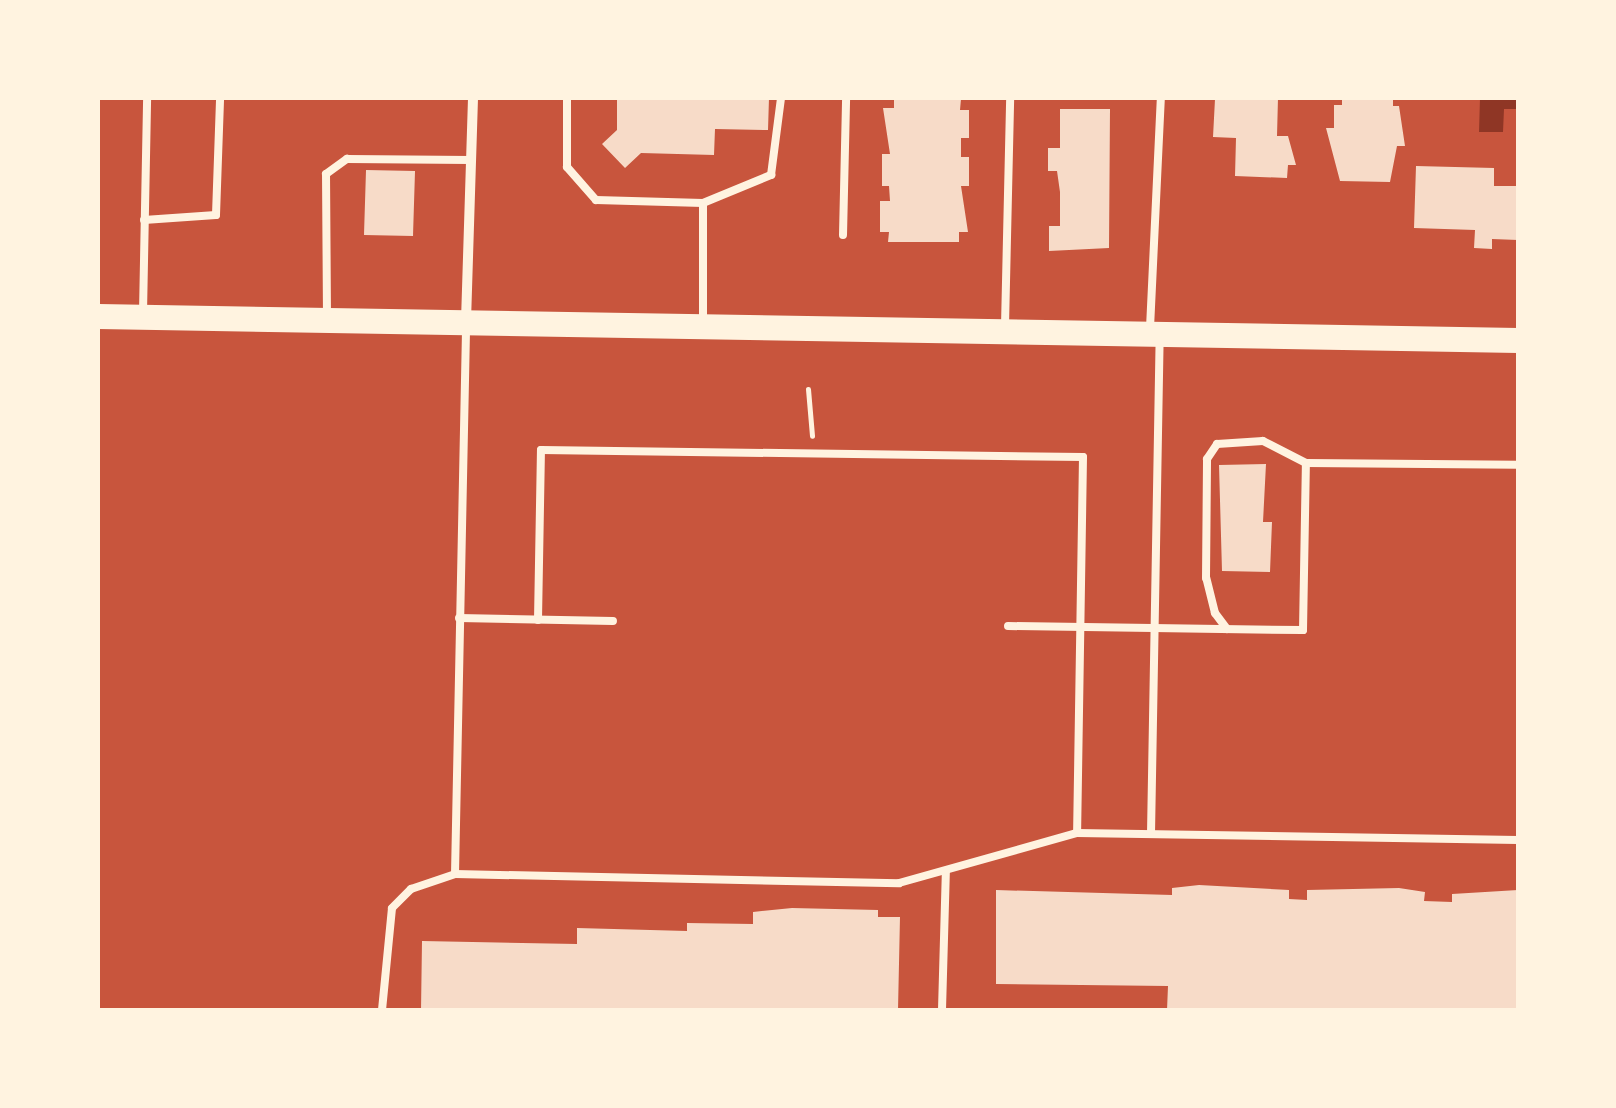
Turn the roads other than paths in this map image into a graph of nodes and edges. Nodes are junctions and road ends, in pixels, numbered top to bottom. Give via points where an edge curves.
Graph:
1 (147, 98) edge
2 (220, 98) edge
3 (472, 98) edge
4 (568, 98) edge
5 (781, 98) edge
6 (846, 98) edge
7 (1010, 98) edge
8 (1160, 98) edge
9 (471, 160) junction
10 (704, 203) junction
11 (144, 220) junction
12 (843, 235) dead end
13 (98, 316) edge
14 (143, 318) junction
15 (328, 320) junction
16 (466, 322) junction
17 (703, 327) junction
18 (1006, 331) junction
19 (1155, 333) junction
20 (1518, 340) edge
21 (1306, 462) junction
22 (1518, 465) edge
23 (458, 618) junction
24 (538, 620) junction
25 (613, 621) dead end
26 (1008, 626) dead end
27 (1080, 627) junction
28 (1154, 628) junction
29 (1227, 629) junction
30 (1078, 833) junction
31 (1151, 834) junction
32 (1518, 840) edge
33 (946, 871) junction
34 (455, 874) junction
35 (382, 1010) edge
36 (942, 1010) edge

1 - 11 lane
2 - 11 lane via 216,215
3 - 9 street
4 - 10 lane via 567,167 596,200
5 - 10 lane via 772,175
6 - 12 lane
7 - 18 lane
8 - 19 lane
9 - 15 lane via 347,159 326,174
9 - 16 street
10 - 17 lane
11 - 14 lane
13 - 14 main road
14 - 15 main road
15 - 16 main road
16 - 17 main road
16 - 23 lane
17 - 18 main road
18 - 19 main road
19 - 20 main road
19 - 28 lane
21 - 22 lane
21 - 29 lane via 1302,630
21 - 29 lane via 1263,441 1226,440 1208,453 1206,578 1214,612
23 - 24 lane
23 - 34 lane
24 - 25 lane
24 - 27 lane via 542,450 616,450 1083,457
26 - 27 lane
27 - 28 lane
27 - 30 lane
28 - 29 lane
28 - 31 lane
30 - 31 lane
30 - 33 lane
31 - 32 lane
33 - 34 lane via 899,883
33 - 36 lane
34 - 35 lane via 411,889 392,908

